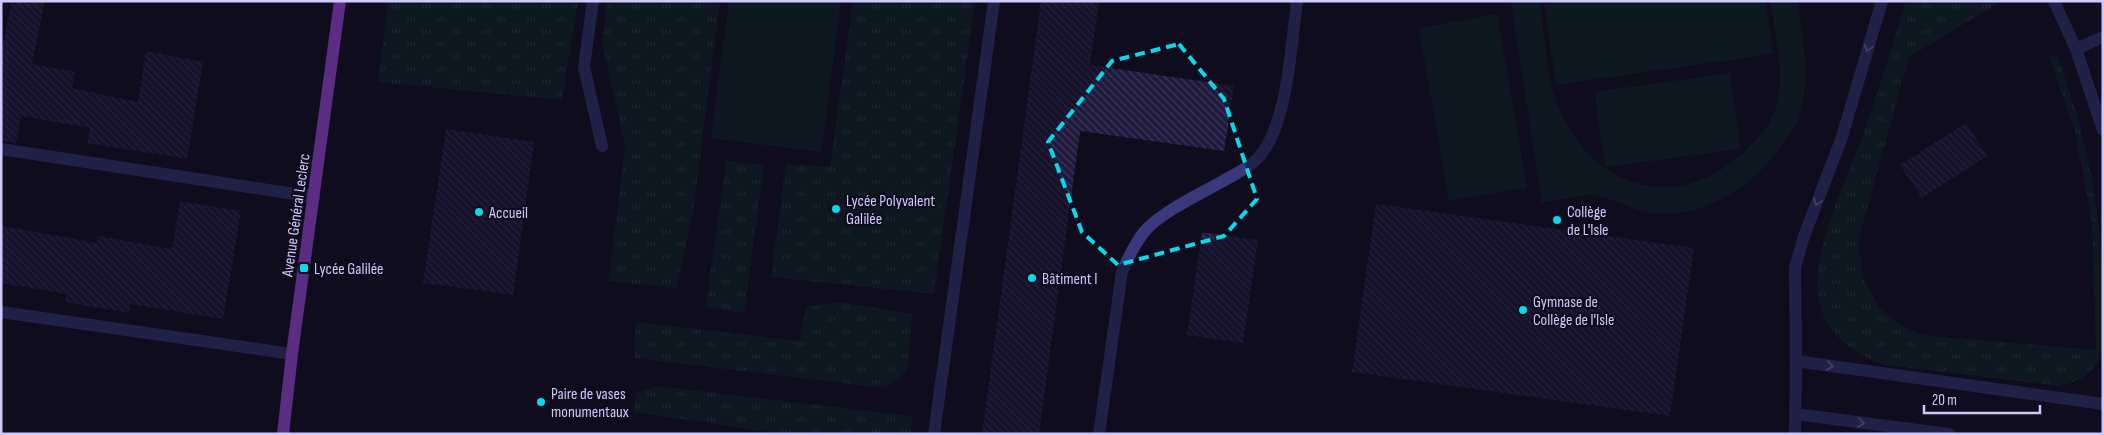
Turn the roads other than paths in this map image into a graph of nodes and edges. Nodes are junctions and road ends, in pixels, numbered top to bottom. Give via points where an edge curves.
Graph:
1 (340, 1) edge
2 (593, 1) edge
3 (994, 1) edge
4 (1297, 1) edge
5 (1882, 1) edge
6 (2054, 1) edge
7 (2103, 37) edge
8 (2076, 49) junction
9 (2103, 130) edge
10 (602, 146) dead end
11 (1, 149) edge
12 (314, 197) junction
13 (1, 312) edge
14 (292, 354) junction
15 (1796, 361) junction
16 (2103, 404) edge
17 (1795, 414) junction
18 (284, 434) edge
19 (934, 434) edge
20 (1099, 434) edge
21 (1795, 434) edge
22 (1950, 434) edge

1 - 12 main road, Avenue Général Leclerc
2 - 10 street via 584,67
3 - 19 street
4 - 20 street via 1282,108 1273,135 1258,158 1172,211 1145,231 1130,252 1122,272
5 -> 15 street via 1841,140 1804,236 1796,268
6 - 8 street
7 - 8 street
8 - 9 street
11 - 12 street
12 - 14 main road, Avenue Général Leclerc
13 - 14 street
14 - 18 main road, Avenue Général Leclerc
15 -> 16 street
15 - 17 street
17 - 21 street
17 -> 22 street

